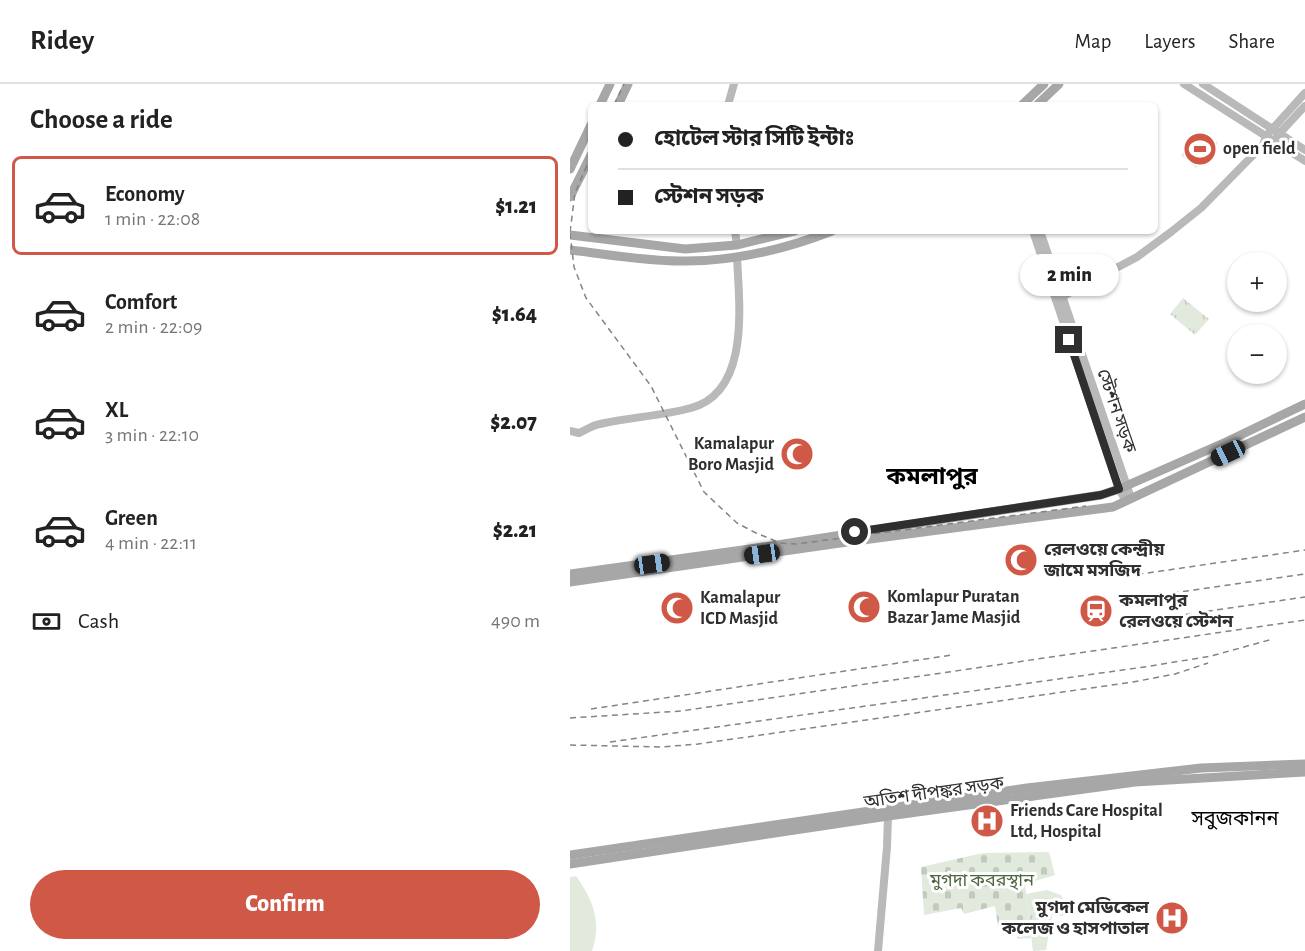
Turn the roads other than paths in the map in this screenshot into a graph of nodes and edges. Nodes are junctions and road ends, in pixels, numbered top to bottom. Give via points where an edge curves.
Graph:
1 (610, 84) edge
2 (628, 84) edge
3 (734, 84) edge
4 (1044, 84) edge
5 (1059, 84) edge
6 (1184, 84) edge
7 (1203, 84) edge
8 (1305, 93) edge
9 (601, 102) edge
10 (619, 102) edge
11 (730, 102) edge
12 (1025, 102) edge
13 (1040, 102) edge
14 (1305, 106) edge
15 (588, 131) edge
16 (1272, 135) junction
17 (1305, 150) edge
18 (588, 161) edge
19 (1305, 161) edge
20 (570, 169) edge
21 (570, 197) edge
22 (735, 234) edge
23 (783, 234) edge
24 (823, 234) edge
25 (1034, 234) edge
26 (1041, 234) edge
27 (570, 236) edge
28 (737, 245) junction
29 (570, 250) edge
30 (737, 257) junction
31 (1059, 299) junction
32 (1305, 404) edge
33 (1305, 417) edge
34 (570, 431) edge
35 (1123, 488) junction
36 (1128, 499) junction
37 (570, 574) edge
38 (570, 582) edge
39 (1305, 764) edge
40 (1305, 772) edge
41 (1046, 790) junction
42 (888, 816) junction
43 (697, 841) junction
44 (570, 855) edge
45 (570, 864) edge
46 (878, 951) edge

1 - 9 main road
2 - 10 main road
3 - 11 street
4 - 12 main road
5 - 13 main road
6 - 16 street
7 - 16 street
8 - 16 street
14 - 16 street
15 - 20 main road
16 - 17 street
16 - 19 street
16 - 31 street via 1201,208 1171,232 1137,257
18 - 21 main road
22 - 28 street
23 - 28 main road
24 - 30 main road via 778,250
25 - 31 street, স্টেশন সড়ক
26 - 31 street, স্টেশন সড়ক
27 - 28 main road via 686,249
29 - 30 main road via 679,261
30 - 34 street via 738,337 731,371 719,390 691,409 598,424 579,433
31 - 35 street, স্টেশন সড়ক
32 - 35 main road
33 - 36 main road
35 - 36 street, স্টেশন সড়ক
35 - 37 main road via 1101,495
36 - 38 main road via 1103,510
39 - 41 main road, অতিশ দীপঙ্কর সড়ক via 1201,768
40 - 41 main road, অতিশ দীপঙ্কর সড়ক
41 - 42 main road, অতিশ দীপঙ্কর সড়ক
41 - 43 main road, অতিশ দীপঙ্কর সড়ক
42 - 43 main road, অতিশ দীপঙ্কর সড়ক
42 - 46 street
43 - 44 main road, অতিশ দীপঙ্কর সড়ক
43 - 45 main road, অতিশ দীপঙ্কর সড়ক

